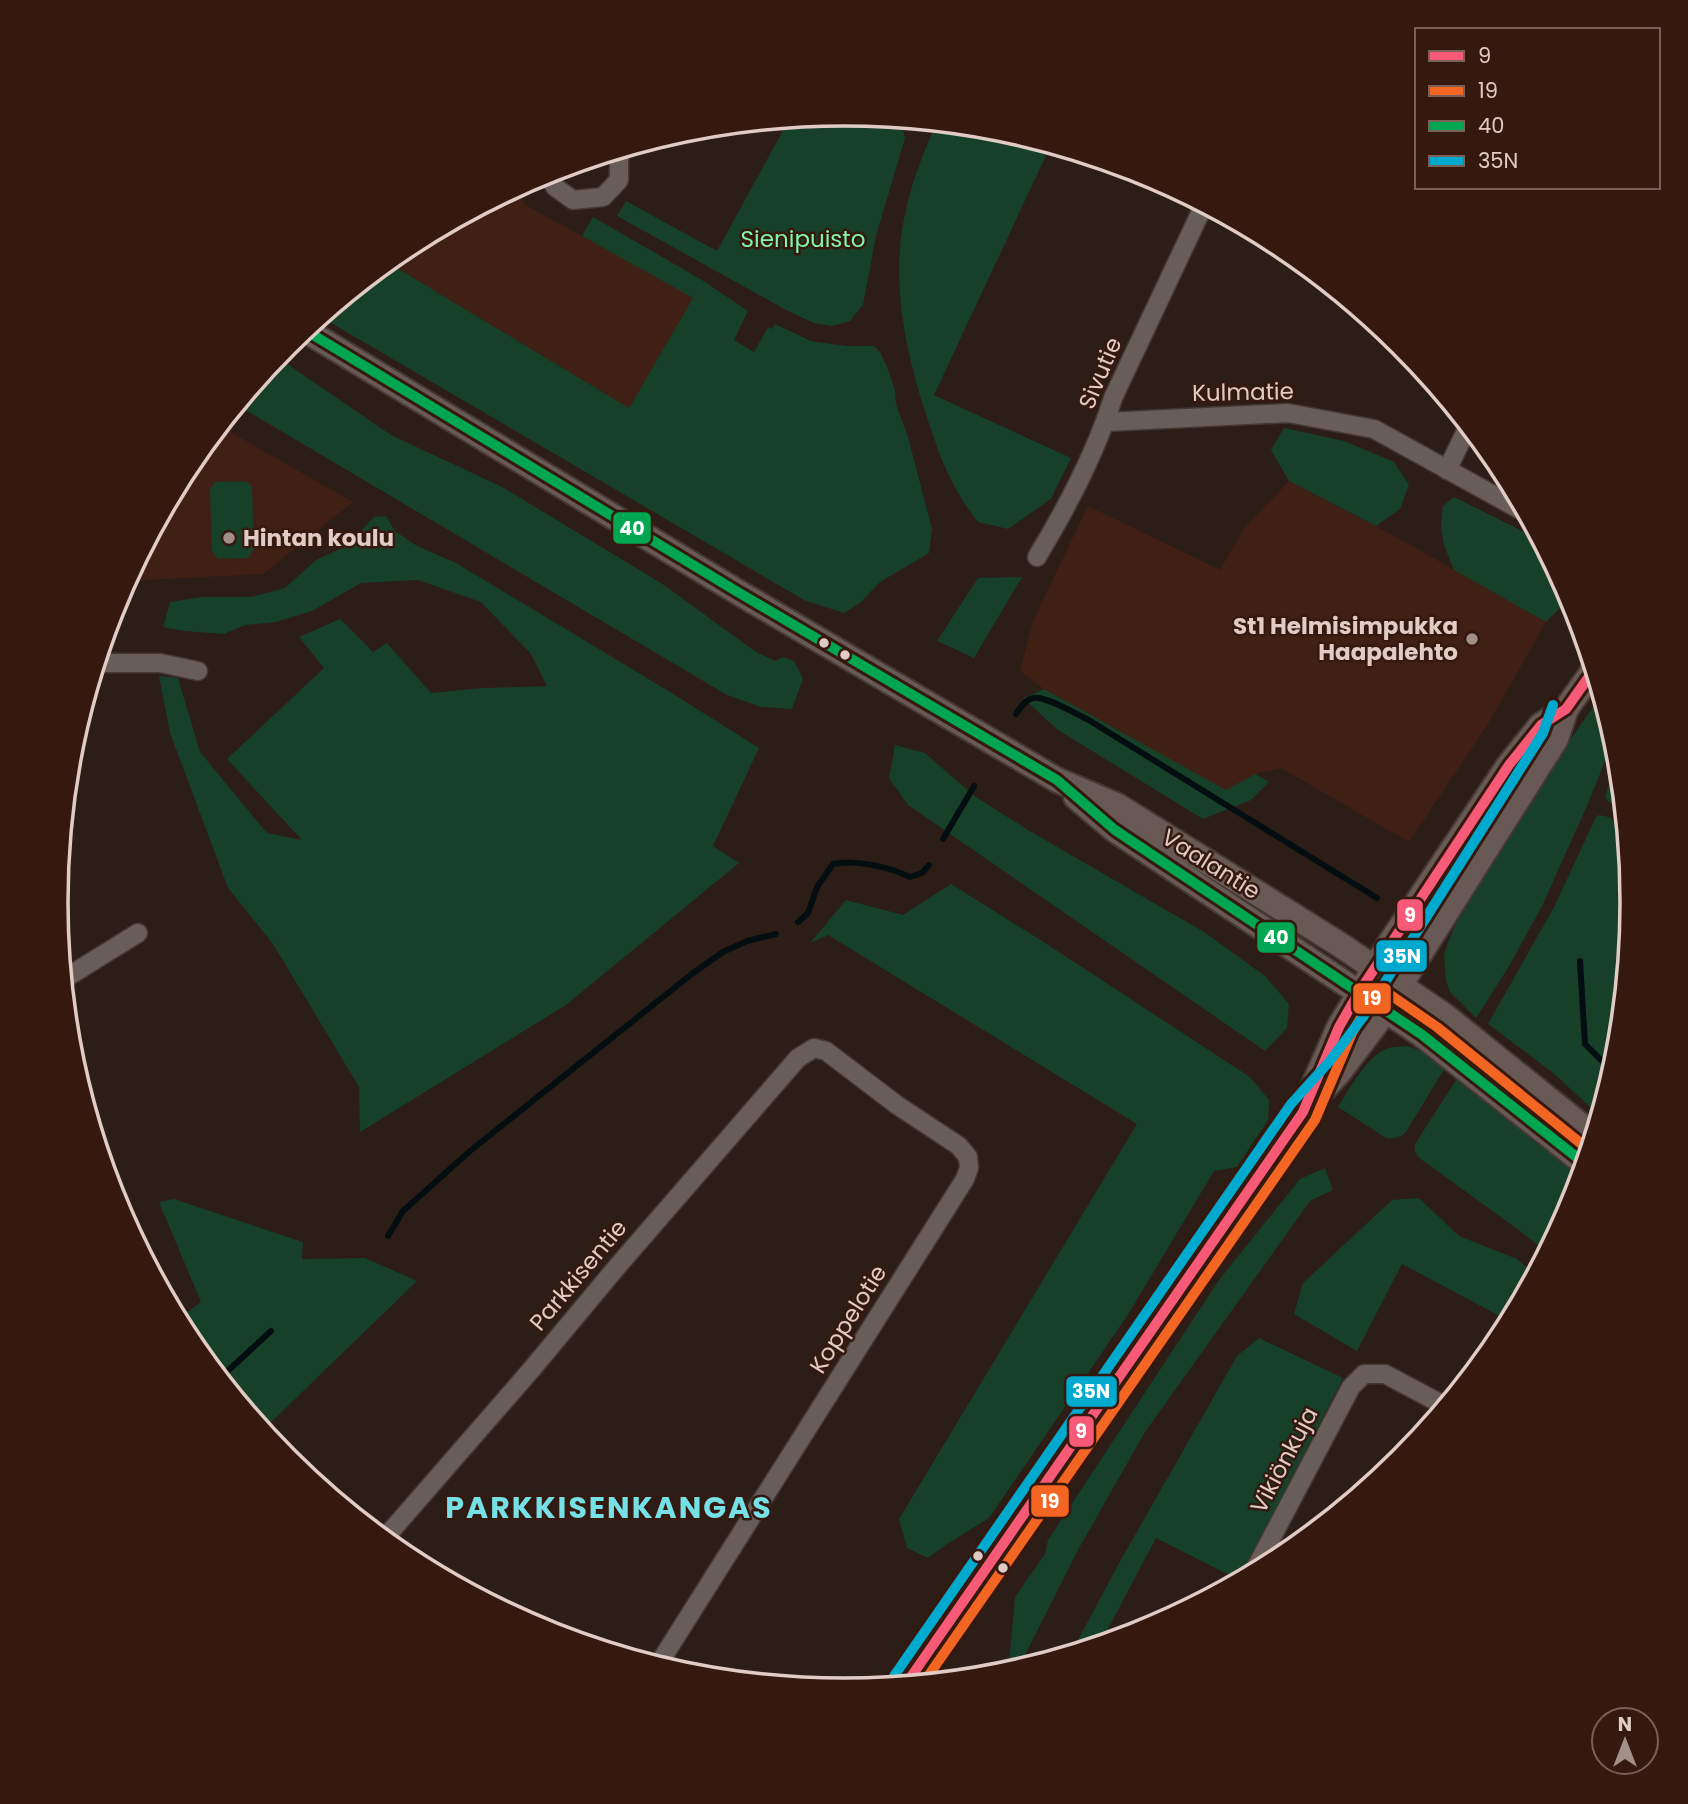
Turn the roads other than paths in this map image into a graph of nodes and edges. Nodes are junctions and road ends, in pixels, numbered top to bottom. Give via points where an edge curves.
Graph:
1 (619, 160) edge
2 (553, 183) edge
3 (1200, 213) edge
4 (314, 336) edge
5 (1106, 422) junction
6 (1463, 436) edge
7 (1447, 470) junction
8 (1510, 505) edge
9 (1037, 557) dead end
10 (106, 663) edge
11 (198, 671) dead end
12 (1587, 680) edge
13 (1566, 709) junction
14 (1058, 780) junction
15 (138, 933) dead end
16 (1375, 967) junction
17 (72, 974) edge
18 (1402, 985) junction
19 (1359, 992) junction
20 (1386, 1009) junction
21 (814, 1048) joint
22 (1303, 1112) junction
23 (1585, 1129) edge
24 (1577, 1157) edge
25 (1436, 1401) edge
26 (391, 1531) edge
27 (1263, 1555) edge
28 (664, 1656) edge
29 (913, 1674) edge

1 - 2 street via 619,180 603,197 573,201
3 - 5 street, Sivutie
4 - 14 street, Vaalantie
5 - 7 street, Kulmatie via 1288,413 1374,429
5 - 9 street, Sivutie via 1061,518
6 - 7 street
7 - 8 street, Kulmatie
10 - 11 street via 160,663
12 - 13 street
13 - 16 street via 1541,725 1509,765
13 - 18 street via 1556,739
14 - 16 street, Vaalantie via 1118,806
14 - 19 street, Vaalantie via 1115,830
15 - 17 street
16 - 18 street, Vaalantie
16 - 19 street
18 - 20 street
18 - 23 street, Vaalantie
19 - 20 street, Vaalantie
19 - 22 street
20 - 22 street
20 - 24 street, Vaalantie
21 - 26 street, Parkkisentie via 789,1068
21 - 28 street, Koppelotie via 826,1051 959,1146 968,1157 969,1168
22 - 29 street
25 - 27 street, Vikiönkuja via 1385,1374 1364,1374 1351,1387

